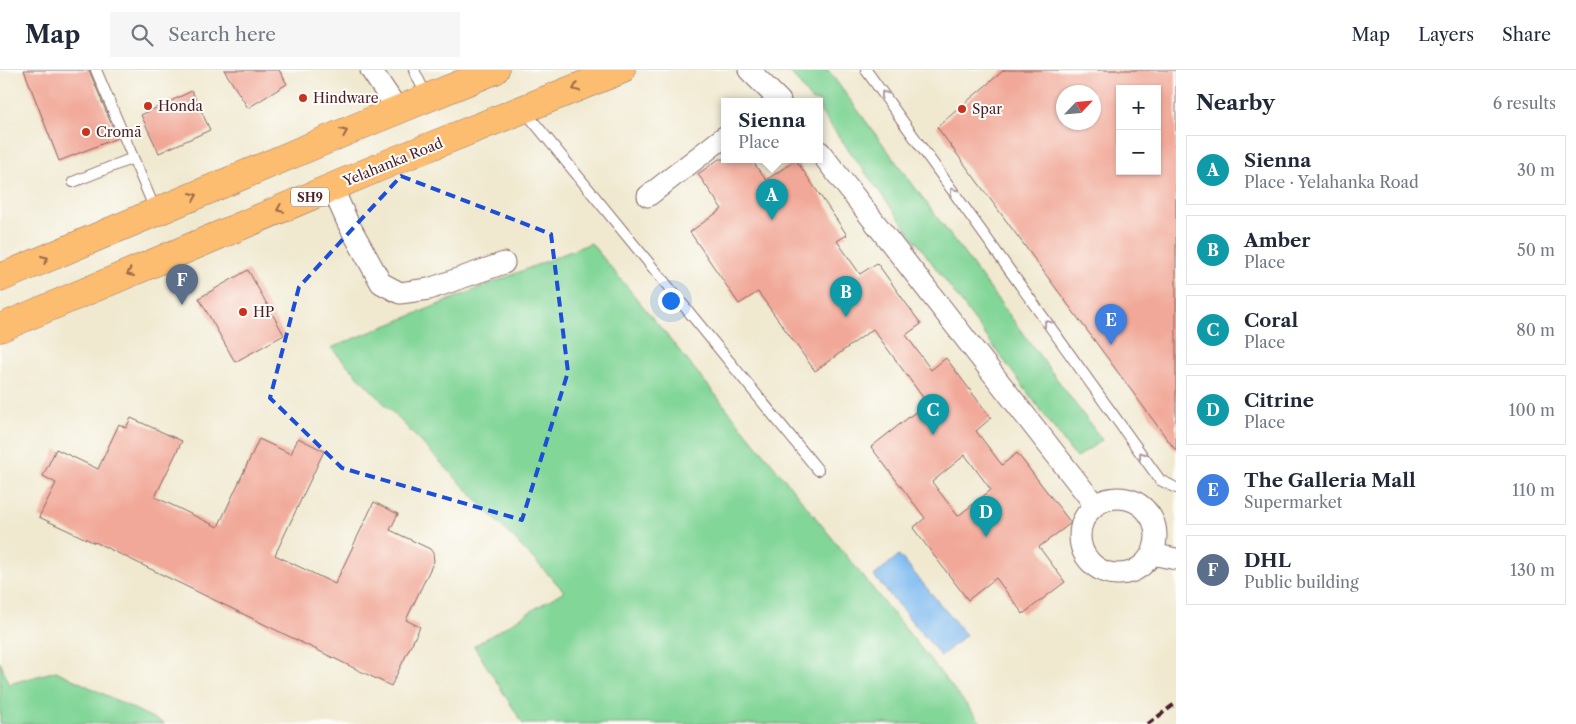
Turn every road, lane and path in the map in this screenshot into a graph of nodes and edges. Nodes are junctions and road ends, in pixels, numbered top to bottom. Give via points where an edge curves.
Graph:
1 (96, 70) edge
2 (371, 70) edge
3 (414, 70) edge
4 (495, 70) edge
5 (621, 70) edge
6 (749, 70) edge
7 (764, 70) edge
8 (866, 70) edge
9 (428, 98) junction
10 (773, 98) edge
11 (774, 98) edge
12 (523, 109) junction
13 (398, 110) junction
14 (721, 138) edge
15 (823, 156) edge
16 (133, 158) junction
17 (73, 182) dead end
18 (332, 187) junction
19 (648, 196) dead end
20 (156, 212) junction
21 (504, 263) dead end
22 (0, 278) edge
23 (0, 328) edge
24 (818, 470) dead end
25 (1176, 488) edge
26 (1095, 505) junction
27 (1152, 554) junction
28 (1176, 559) edge

1 - 16 lane
2 - 13 street
3 - 9 lane
4 - 9 main road
5 -> 12 main road, Yelahanka Road / SH9
6 - 10 street
7 - 11 street
25 -> 8 lane via 1160,480
9 - 13 main road
12 - 18 main road, Yelahanka Road / SH9
12 - 24 lane
20 -> 13 main road
14 - 19 street
15 - 26 street
16 - 17 lane
16 - 20 lane
18 - 21 street via 368,263 381,283 400,293 429,289
18 -> 23 main road, Yelahanka Road / SH9
22 -> 20 main road
26 - 27 street via 1106,499 1120,498 1132,500 1142,507 1151,517 1155,529 1156,542
26 - 27 street via 1086,514 1080,537 1082,549 1098,568 1109,573 1134,571
27 - 28 street

